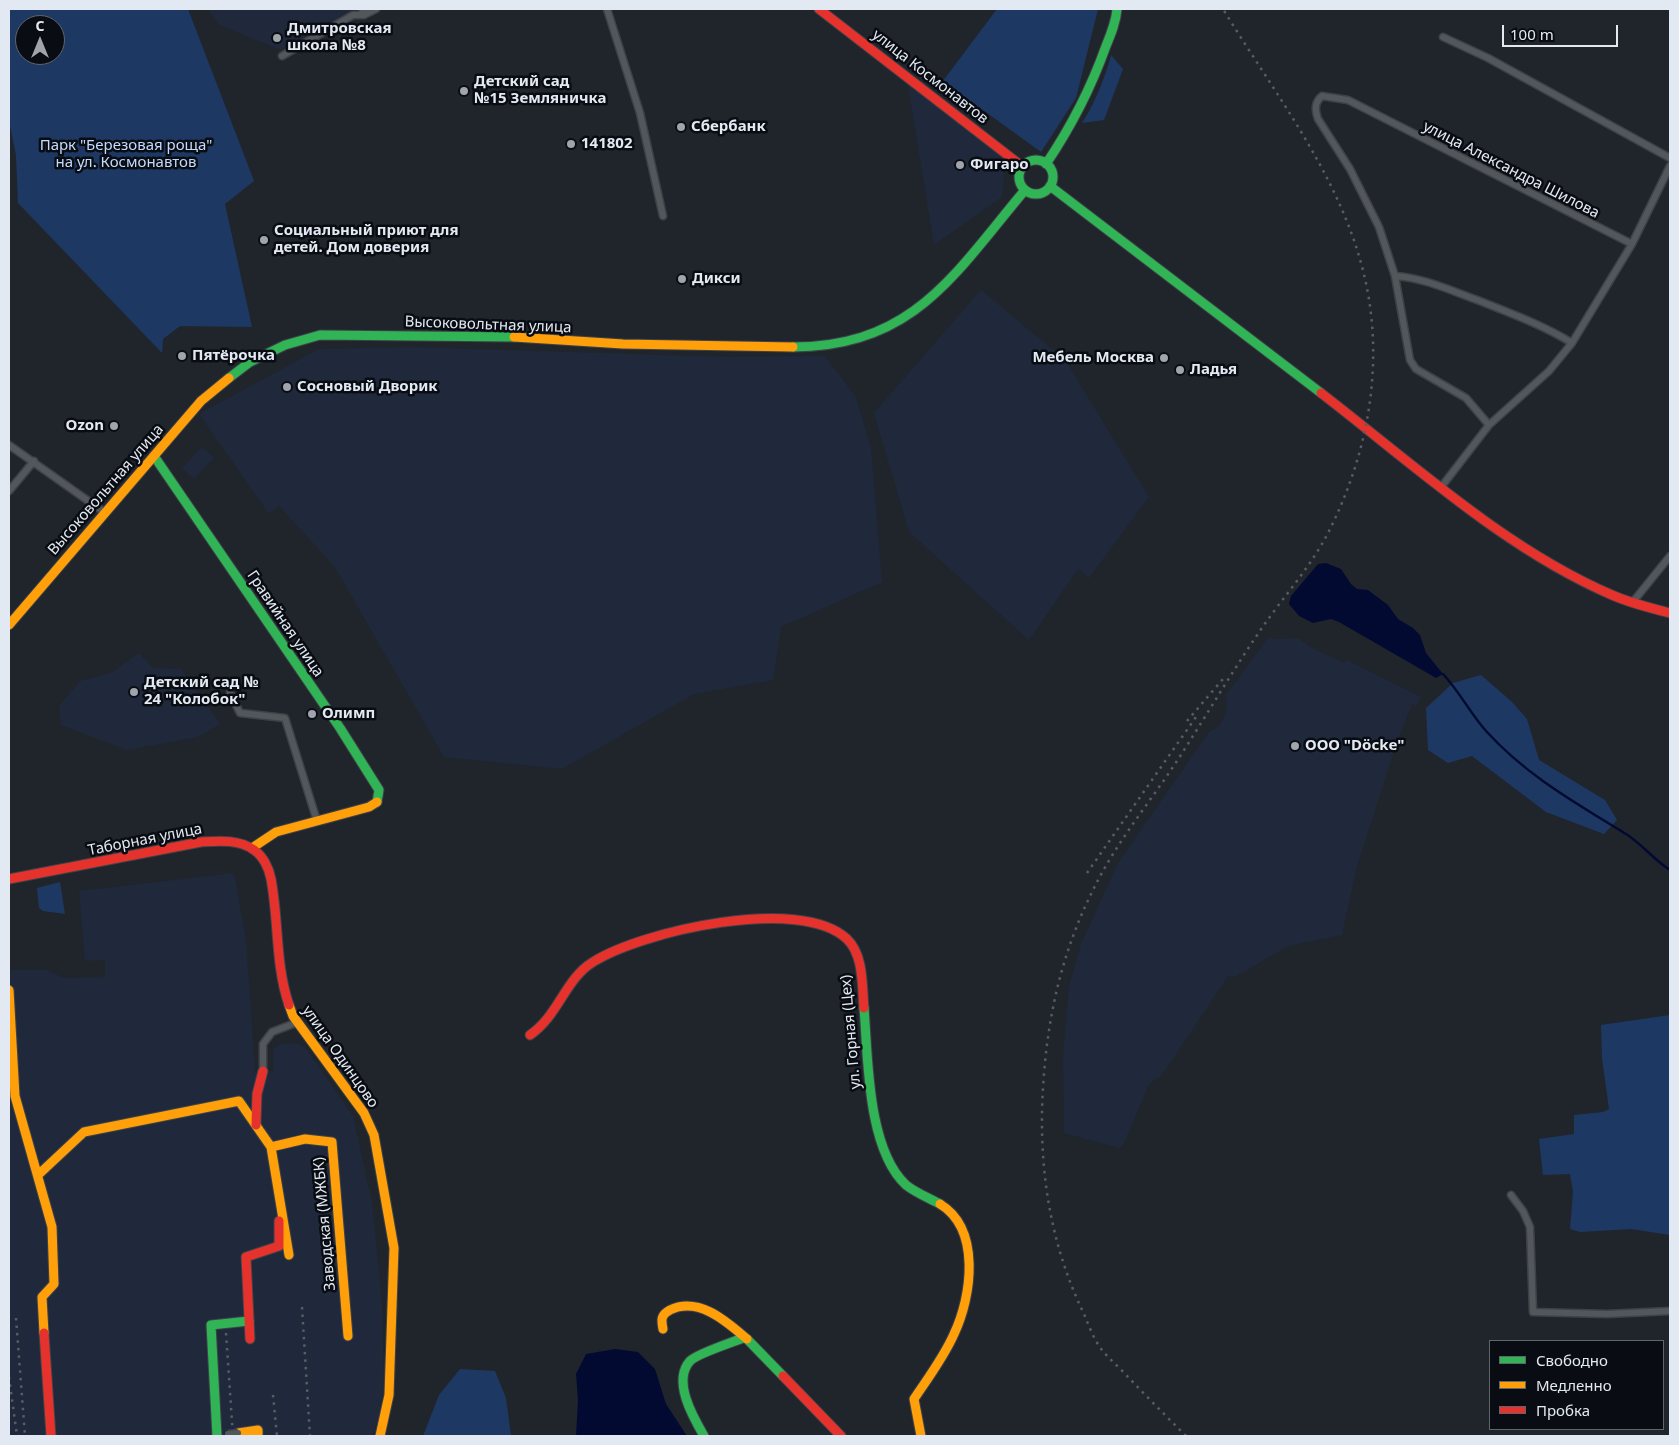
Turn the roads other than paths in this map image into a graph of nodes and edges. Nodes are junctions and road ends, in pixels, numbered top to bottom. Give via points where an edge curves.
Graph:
1 (376, 9) edge
2 (607, 9) edge
3 (819, 9) edge
4 (1116, 9) edge
5 (363, 12) edge
6 (1443, 36) dead end
7 (282, 56) dead end
8 (1670, 158) edge
9 (1046, 164) junction
10 (1670, 166) edge
11 (1023, 167) junction
12 (1050, 186) junction
13 (1025, 190) junction
14 (663, 216) dead end
15 (1632, 244) junction
16 (1395, 276) junction
17 (1572, 342) junction
18 (1489, 424) junction
19 (9, 445) edge
20 (154, 456) junction
21 (34, 461) junction
22 (1442, 486) junction
23 (9, 491) edge
24 (104, 512) junction
25 (1670, 556) edge
26 (1632, 603) junction
27 (1670, 613) edge
28 (9, 625) edge
29 (230, 694) dead end
30 (317, 821) junction
31 (252, 848) junction
32 (9, 879) edge
33 (9, 990) edge
34 (298, 1022) junction
35 (530, 1035) dead end
36 (263, 1071) joint
37 (256, 1126) junction
38 (271, 1147) junction
39 (38, 1175) junction
40 (1510, 1195) dead end
41 (280, 1201) junction
42 (290, 1255) dead end
43 (1670, 1311) edge
44 (249, 1321) junction
45 (663, 1329) dead end
46 (348, 1336) dead end
47 (250, 1339) dead end
48 (747, 1339) junction
49 (238, 1433) joint
50 (225, 1435) edge
51 (51, 1436) edge
52 (217, 1436) edge
53 (258, 1436) edge
54 (380, 1436) edge
55 (704, 1436) edge
56 (841, 1436) edge
57 (921, 1436) edge

1 - 5 street
2 - 14 street via 640,113
3 - 11 street, улица Космонавтов
4 - 9 street via 1086,101
5 - 7 street
6 - 8 street
9 - 11 street via 1034,161
9 - 12 street via 1052,175
10 - 15 street
11 - 13 street via 1019,179
12 - 13 street via 1038,194
12 - 22 street
13 - 20 street, Высоковольтная улица via 940,291 904,320 858,340 804,346 736,347 320,335 286,345 250,362 201,401
15 - 16 street, улица Александра Шилова via 1348,100 1322,96 1316,105 1318,119 1376,219
15 - 17 street
16 - 17 street via 1430,282 1531,321
16 - 18 street via 1410,360 1416,368 1466,398
17 - 18 street via 1550,371
18 - 22 street
19 - 21 street
20 - 24 street, Высоковольтная улица
20 - 30 street, Гравийная улица via 376,784 380,795 377,802
21 - 23 street
21 - 24 street
22 - 26 street via 1550,562 1598,589
24 - 28 street, Высоковольтная улица
25 - 26 street
26 - 27 street
29 - 30 street via 240,713 285,718
30 - 31 street via 276,832
31 - 32 street, Таборная улица via 234,841 201,842
31 - 34 street, улица Одинцово via 268,865 282,984
33 - 39 street via 16,1096
34 - 36 street via 272,1032 263,1044
34 - 54 street, улица Одинцово via 364,1112 374,1136 394,1248 390,1385
35 - 57 street, ул. Горная (Цех) via 544,1026 580,971 619,949 650,939 765,917 820,925 846,938 854,948 862,977 874,1117 887,1154 899,1177 912,1190 950,1211 960,1224 968,1247 965,1310 948,1349 914,1400
36 - 37 street via 257,1094
37 - 38 street
37 - 39 street via 239,1101 126,1122 84,1132
38 - 41 street
38 - 46 street, Заводская (МЖБК) via 305,1139 332,1142
39 - 51 street via 52,1227 54,1284 42,1297
40 - 43 street via 1530,1226 1533,1312 1607,1314
41 - 42 street
41 - 44 street via 279,1246 246,1258
44 - 47 street
44 - 52 street via 211,1325
45 - 48 street via 661,1319 664,1313 680,1306 693,1306 724,1319
48 - 55 street via 706,1352 686,1365 684,1376 690,1412
48 - 56 street
49 - 50 street, bridge
49 - 53 street via 258,1430

